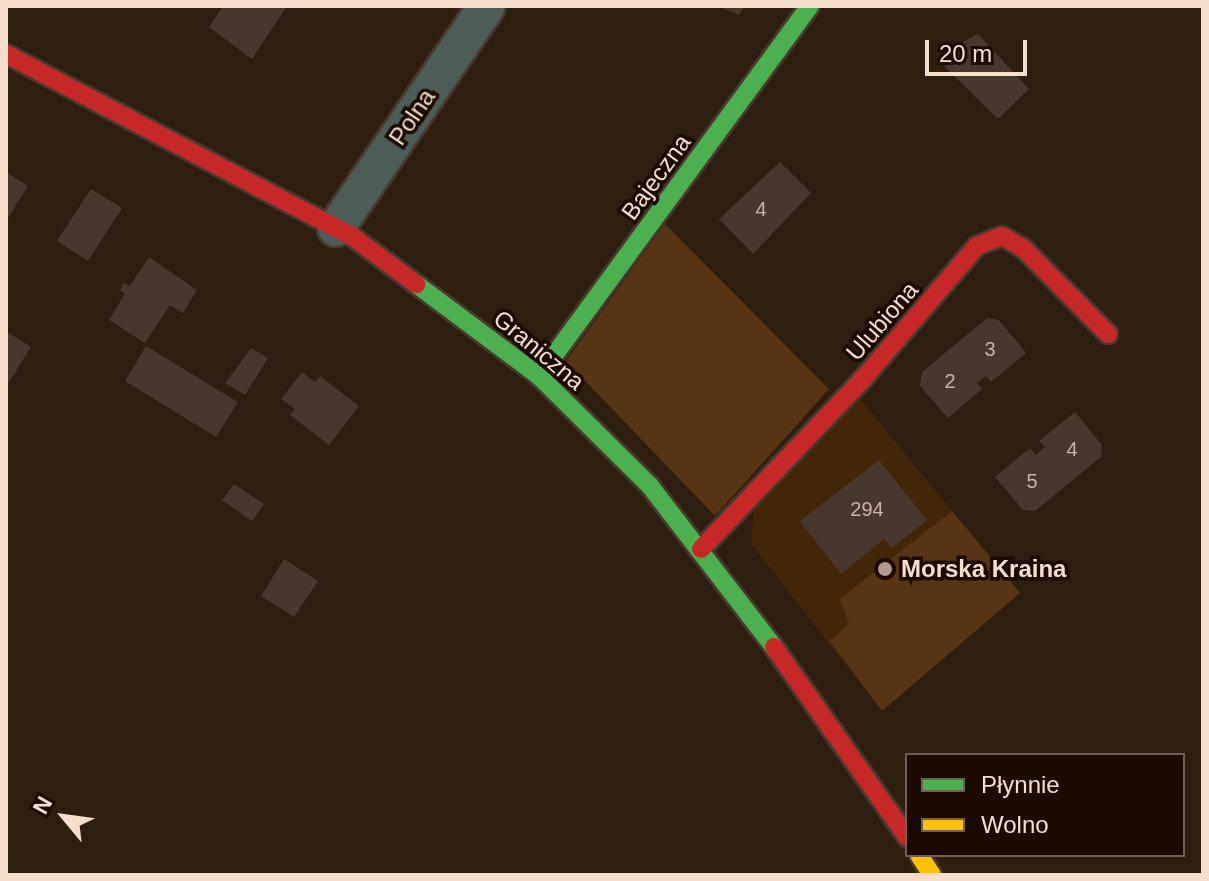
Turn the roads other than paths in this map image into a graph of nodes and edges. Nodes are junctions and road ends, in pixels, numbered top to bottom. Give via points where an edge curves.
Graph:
1 (487, 6) edge
2 (810, 6) edge
3 (6, 54) edge
4 (336, 228) junction
5 (1108, 334) dead end
6 (539, 376) junction
7 (701, 549) junction
8 (905, 834) edge
9 (920, 857) edge
10 (932, 875) edge

1 - 4 street, Polna
2 - 6 street, Bajeczna
3 - 4 street, Graniczna
4 - 6 street, Graniczna
5 - 7 street, Ulubiona via 1023,248 1002,236 977,246 862,380
6 - 7 street, Graniczna via 650,486
7 - 8 street, Graniczna via 852,753
9 - 10 street

